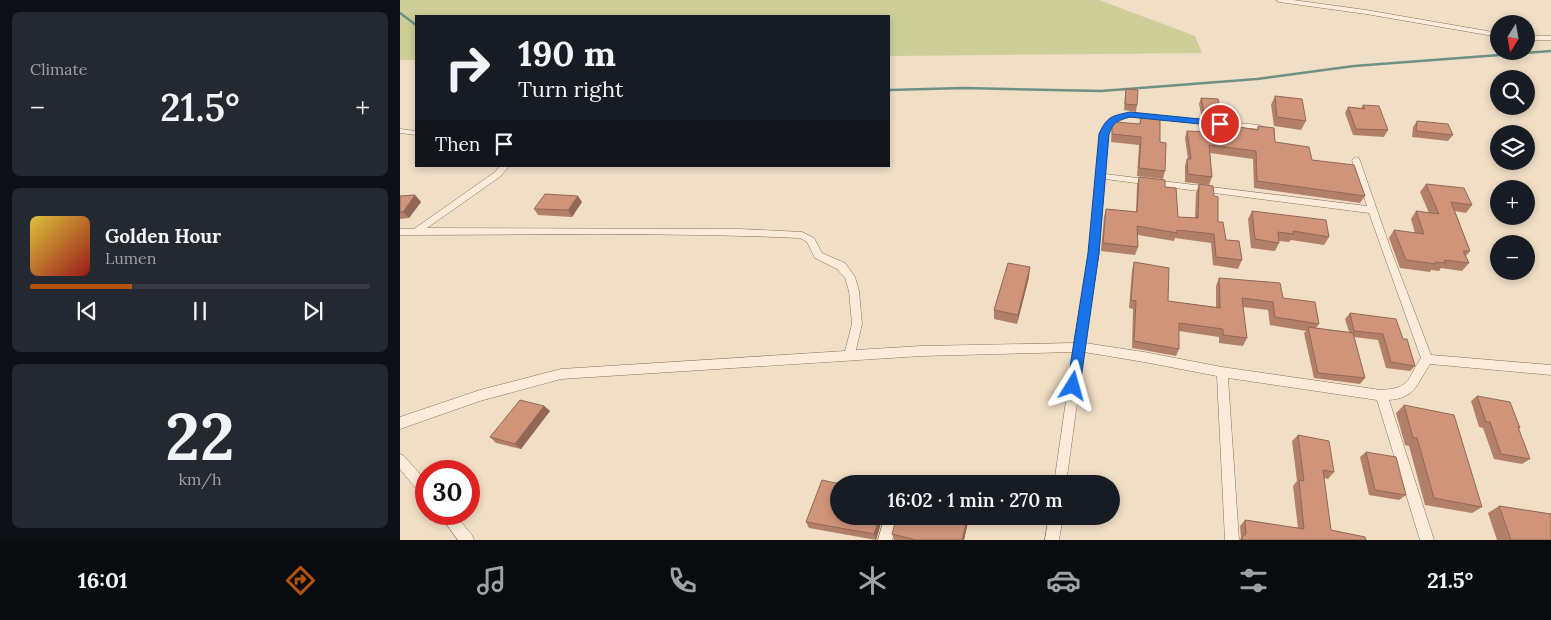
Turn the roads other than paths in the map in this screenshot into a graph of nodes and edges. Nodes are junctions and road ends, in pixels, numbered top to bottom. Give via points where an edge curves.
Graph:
1 (1280, 0) edge
2 (1490, 33) edge
3 (1535, 38) edge
4 (1551, 38) edge
5 (1259, 127) edge
6 (400, 131) edge
7 (415, 133) edge
8 (1356, 160) dead end
9 (504, 167) edge
10 (1100, 176) junction
11 (1372, 210) junction
12 (417, 231) junction
13 (400, 232) edge
14 (1078, 346) junction
15 (848, 356) junction
16 (1426, 359) junction
17 (1551, 370) edge
18 (1222, 372) junction
19 (1380, 395) junction
20 (400, 423) edge
21 (400, 460) edge
22 (1061, 475) edge
23 (415, 477) edge
24 (455, 525) edge
25 (890, 525) edge
26 (1054, 525) edge
27 (467, 540) edge
28 (885, 540) edge
29 (1052, 540) edge
30 (1232, 540) edge
31 (1427, 540) edge

1 - 2 street
3 - 4 street
5 - 10 street via 1130,114 1114,118 1104,134
6 - 7 street
8 - 11 street
9 - 12 street
10 - 11 street
10 - 14 street via 1094,253
11 - 16 street
12 - 13 street
12 - 15 street via 802,235 811,240 818,255 841,266 850,277 857,324
14 - 15 street
14 - 18 street
14 - 22 street
15 - 20 street via 561,374 515,384
16 - 17 street
16 - 19 street via 1409,389 1394,395
18 - 19 street
18 - 30 street
19 - 31 street
21 - 23 street
24 - 27 street
25 - 28 street
26 - 29 street

